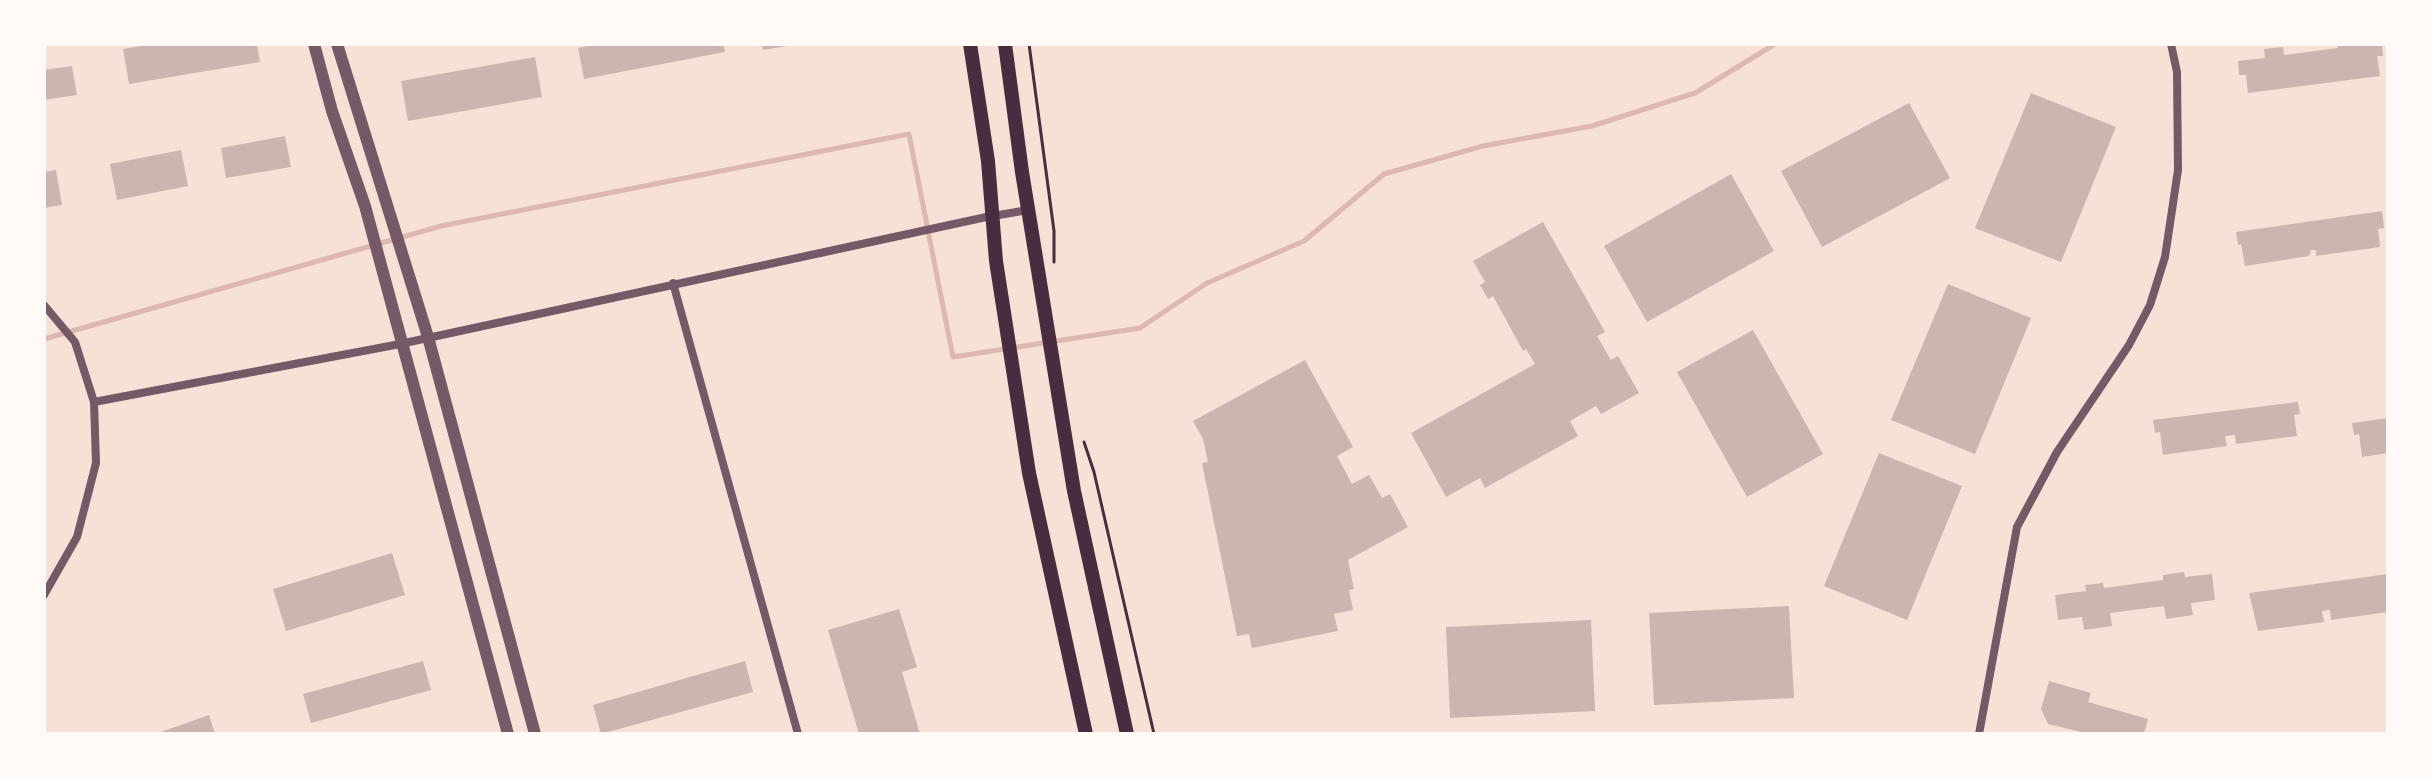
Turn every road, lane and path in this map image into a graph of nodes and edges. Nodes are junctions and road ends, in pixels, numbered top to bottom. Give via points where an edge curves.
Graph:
1 (314, 44) edge
2 (337, 44) edge
3 (970, 44) edge
4 (1005, 44) edge
5 (1029, 44) edge
6 (2171, 44) edge
7 (1028, 210) junction
8 (992, 216) junction
9 (1054, 275) dead end
10 (673, 283) junction
11 (44, 305) edge
12 (428, 337) junction
13 (400, 344) junction
14 (94, 402) junction
15 (1084, 442) dead end
16 (44, 595) edge
17 (508, 734) edge
18 (535, 734) edge
19 (798, 734) edge
20 (1086, 734) edge
21 (1127, 734) edge
22 (1154, 734) edge
23 (1979, 734) edge

1 - 13 street via 365,206
2 - 12 street
3 - 8 main road
4 - 7 main road
5 - 9 path via 1054,231
6 - 23 street via 2177,72 2178,170 2165,257 2150,305 2129,345 2057,452 2017,527
7 - 8 street
7 - 21 main road via 1074,491
8 - 10 street
8 - 20 main road via 1029,473
10 - 12 street
10 - 19 street
11 - 14 street via 75,342
12 - 13 street
12 - 18 street
13 - 14 street
13 - 17 street
14 - 16 street via 96,463 81,522
15 - 22 path

